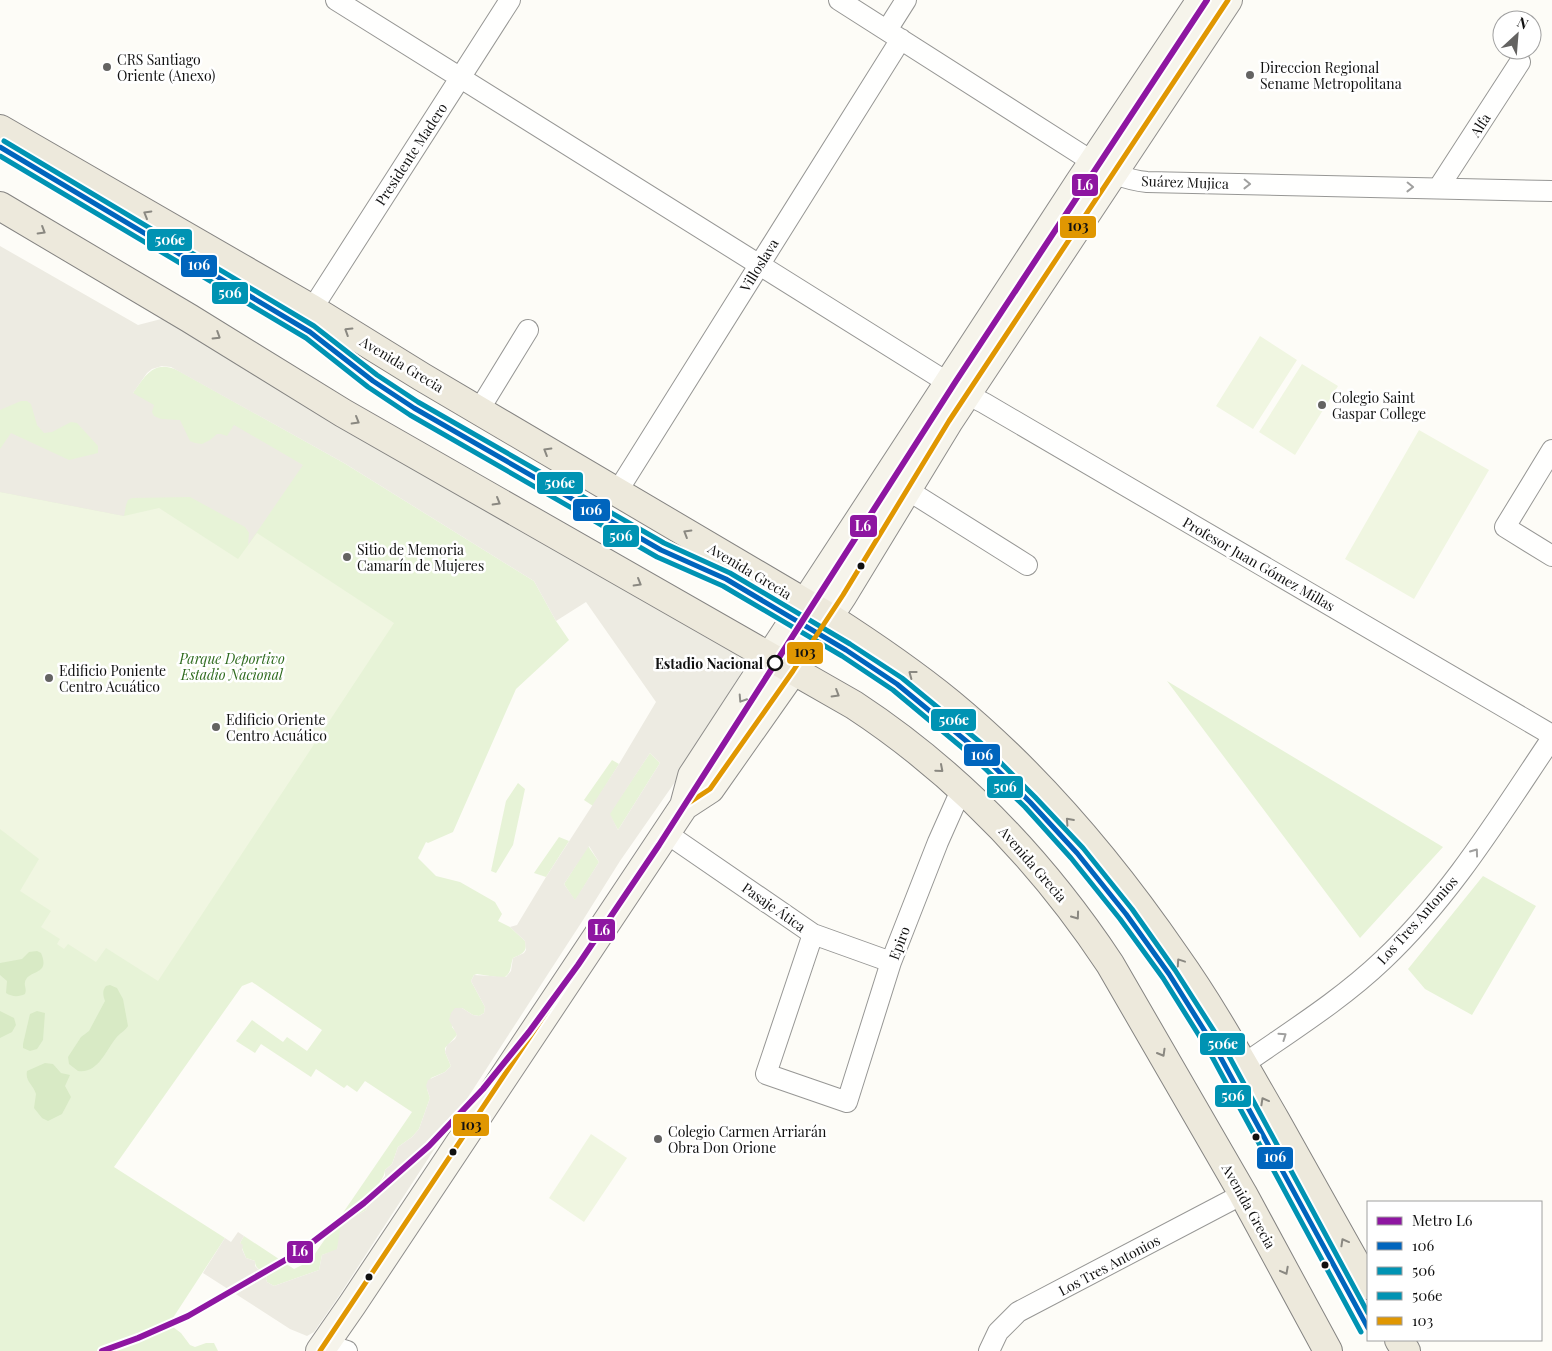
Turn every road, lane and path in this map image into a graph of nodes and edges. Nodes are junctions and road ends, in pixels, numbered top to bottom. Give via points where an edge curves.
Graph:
1 (336, 0) edge
2 (510, 0) edge
3 (839, 0) edge
4 (906, 0) edge
5 (1200, 0) edge
6 (1228, 0) edge
7 (894, 35) junction
8 (1520, 62) dead end
9 (460, 78) junction
10 (0, 128) edge
11 (1102, 168) junction
12 (1439, 188) junction
13 (1552, 191) edge
14 (0, 206) edge
15 (759, 264) junction
16 (312, 309) junction
17 (528, 330) dead end
18 (957, 388) junction
19 (478, 410) junction
20 (1552, 450) edge
21 (906, 489) junction
22 (617, 492) junction
23 (1552, 556) edge
24 (1027, 565) dead end
25 (805, 603) junction
26 (829, 617) junction
27 (768, 658) junction
28 (793, 671) junction
29 (1552, 736) edge
30 (962, 788) junction
31 (684, 806) junction
32 (666, 833) junction
33 (813, 934) junction
34 (892, 962) junction
35 (1244, 1064) junction
36 (1244, 1194) junction
37 (1367, 1283) edge
38 (331, 1349) edge
39 (989, 1351) edge
40 (1328, 1351) edge

1 - 9 street, Profesor Juan Gómez Millas
2 - 9 street, Presidente Madero
3 - 7 street, Suárez Mujica
4 - 7 street, Villoslava
5 - 11 main road
6 - 11 main road
7 - 11 street, Suárez Mujica
7 - 15 street, Villoslava
8 - 12 street, Alfa
9 - 15 street, Profesor Juan Gómez Millas
9 - 16 street, Presidente Madero
16 -> 10 main road, Avenida Grecia
11 -> 12 street, Suárez Mujica via 1126,179 1147,182
11 - 18 main road
12 - 13 street, Suárez Mujica
14 -> 27 main road, Avenida Grecia via 343,413
15 - 18 street, Profesor Juan Gómez Millas
15 - 22 street, Villoslava
19 -> 16 main road, Avenida Grecia
17 - 19 street
18 - 21 main road
18 - 25 main road
18 - 29 street, Profesor Juan Gómez Millas
22 -> 19 main road, Avenida Grecia
20 - 23 street via 1505,527
21 - 24 street
21 - 26 main road
25 -> 22 main road, Avenida Grecia
25 - 26 main road, Avenida Grecia
25 - 27 main road
26 - 28 main road
35 -> 26 main road, Avenida Grecia via 1204,998 1150,920 1040,788 950,704 880,650
27 - 28 main road, Avenida Grecia
27 -> 31 main road via 692,776
28 -> 30 main road, Avenida Grecia via 885,725
28 - 31 main road via 710,789
35 -> 29 street, Los Tres Antonios via 1327,1006 1405,938 1465,867
30 - 34 street, Epiro
30 -> 36 main road, Avenida Grecia via 1015,841 1090,934
31 - 32 main road
32 - 33 street, Pasaje Ática
32 - 38 main road
33 - 34 street, Pasaje Ática
33 - 34 street, Epiro via 766,1074 847,1102
37 -> 35 main road, Avenida Grecia
36 - 39 street, Los Tres Antonios via 1018,1312 998,1332
36 -> 40 main road, Avenida Grecia

